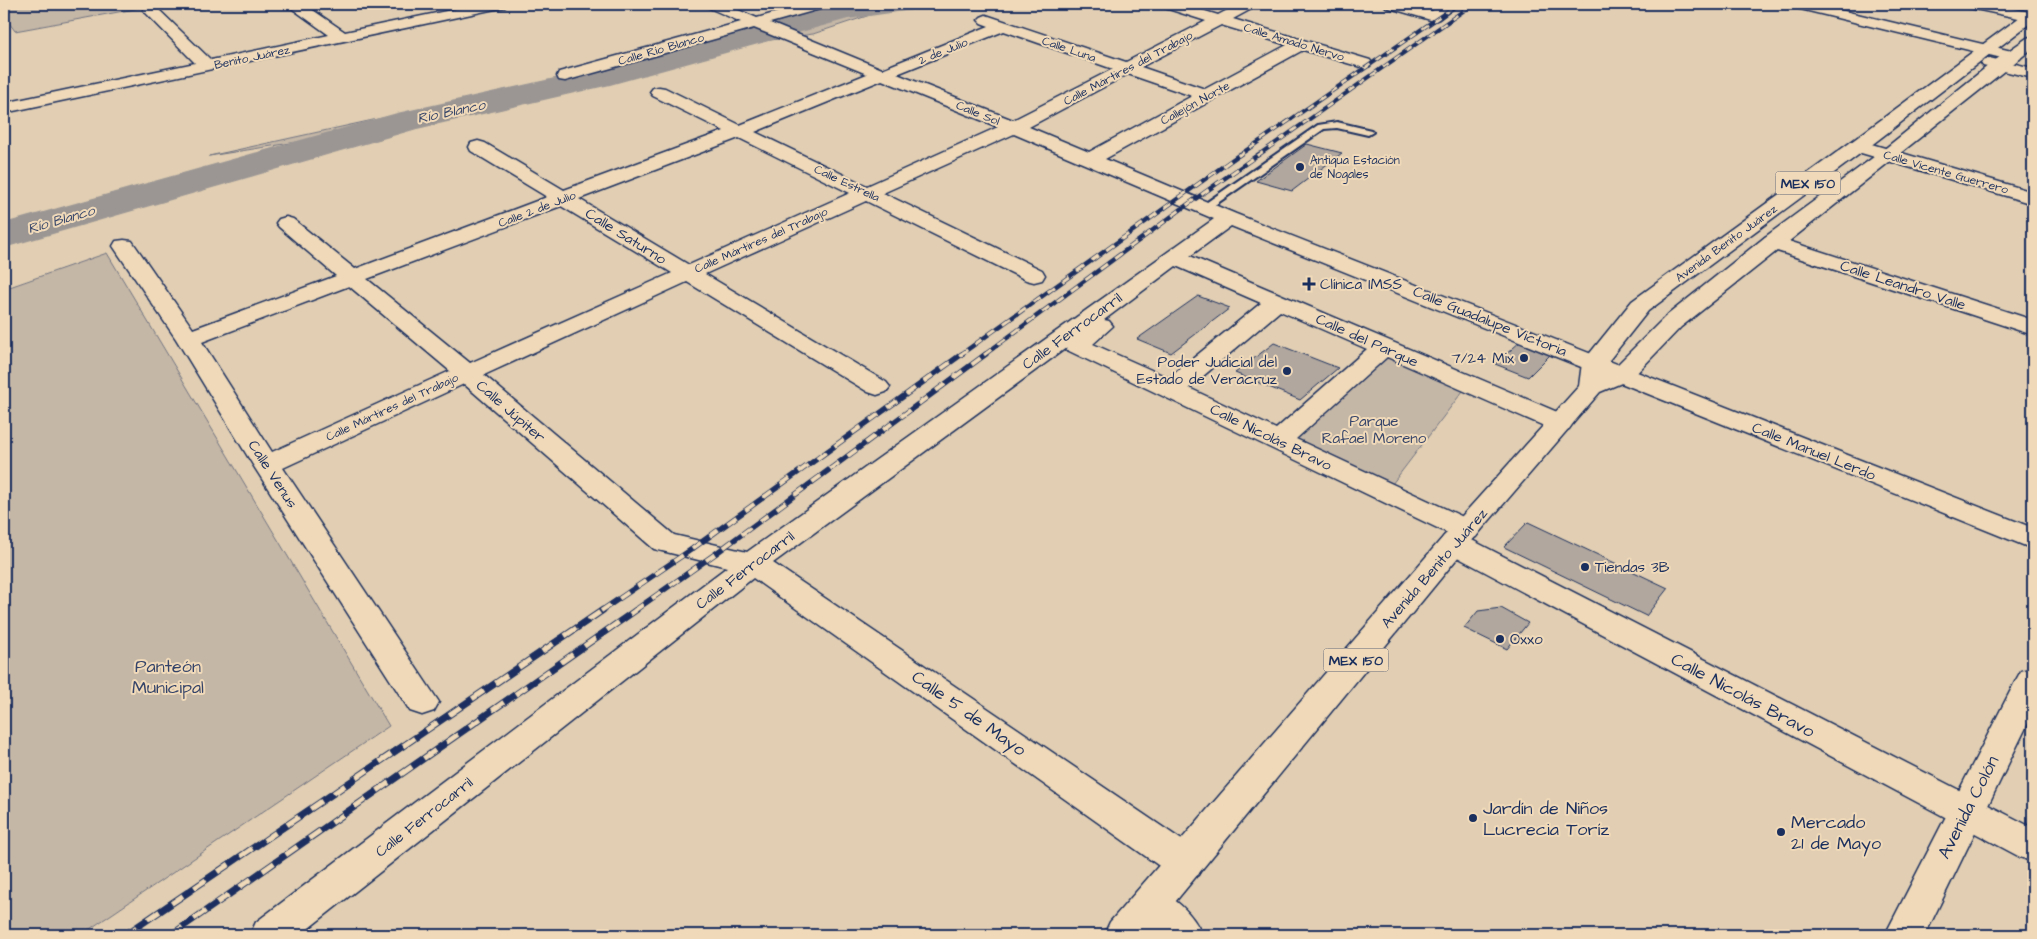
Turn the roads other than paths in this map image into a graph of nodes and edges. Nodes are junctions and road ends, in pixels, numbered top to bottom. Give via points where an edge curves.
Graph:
1 (295, 4) edge
2 (712, 4) edge
3 (822, 4) edge
4 (1167, 4) edge
5 (1250, 4) edge
6 (1391, 4) edge
7 (1452, 4) edge
8 (1797, 4) edge
9 (1970, 4) edge
10 (488, 5) edge
11 (151, 10) dead end
12 (2031, 16) edge
13 (1219, 19) junction
14 (986, 20) dead end
15 (761, 24) junction
16 (1002, 26) junction
17 (342, 37) junction
18 (2033, 41) edge
19 (1988, 43) junction
20 (1301, 44) junction
21 (2007, 61) junction
22 (1364, 63) dead end
23 (208, 66) junction
24 (1127, 69) junction
25 (2033, 73) edge
26 (884, 75) junction
27 (565, 76) dead end
28 (658, 92) dead end
29 (1208, 96) junction
30 (4, 108) edge
31 (1014, 128) junction
32 (738, 132) junction
33 (1368, 132) dead end
34 (1858, 146) junction
35 (478, 147) dead end
36 (1889, 155) junction
37 (1089, 160) junction
38 (867, 192) junction
39 (565, 198) junction
40 (2033, 198) edge
41 (1208, 209) junction
42 (286, 223) dead end
43 (1773, 242) junction
44 (124, 246) dead end
45 (1180, 260) junction
46 (687, 273) junction
47 (1034, 274) dead end
48 (351, 279) junction
49 (1278, 301) junction
50 (2033, 328) edge
51 (188, 340) junction
52 (1384, 347) junction
53 (467, 373) junction
54 (1622, 374) junction
55 (1593, 375) junction
56 (876, 387) dead end
57 (1173, 388) junction
58 (1560, 423) junction
59 (1278, 441) junction
60 (267, 465) junction
61 (1460, 537) junction
62 (2033, 538) edge
63 (752, 563) junction
64 (2033, 680) edge
65 (422, 702) dead end
66 (1966, 811) junction
67 (2033, 846) edge
68 (1185, 863) junction
69 (1151, 904) junction
70 (270, 935) edge
71 (1124, 935) edge
72 (1182, 935) edge
73 (1905, 935) edge

1 - 17 street
2 - 15 street, Calle Sol
3 - 15 street, Calle Río Blanco
4 - 13 street, Calle Amado Nervo
5 - 13 street, Calle Mártires del Trabajo
6 - 7 street via 1434,16
8 - 19 street
9 - 12 street
10 - 17 street, Benito Juárez
11 - 23 street
12 - 19 street, Avenida Benito Juárez / MEX 150
13 - 20 street, Calle Amado Nervo
13 - 24 street, Calle Mártires del Trabajo
14 - 16 street, Calle Luna
15 - 26 street, Calle Sol
15 - 27 street, Calle Río Blanco
16 - 24 street, Calle Luna
16 - 26 street, 2 de Julio
17 - 23 street, Benito Juárez
18 - 21 street, Avenida Benito Juárez / MEX 150
19 - 21 street
19 - 34 street, Avenida Benito Juárez / MEX 150
20 - 22 street, Calle Amado Nervo
20 - 29 street, Callejón Norte
21 - 25 street
21 - 36 street, Avenida Benito Juárez / MEX 150
23 - 30 street, Benito Juárez
24 - 29 street, Calle Luna
24 - 31 street, Calle Mártires del Trabajo
26 - 31 street, Calle Sol
26 - 32 street, Calle 2 de Julio
28 - 32 street, Calle Estrella
29 - 37 street, Callejón Norte
31 - 37 street, Calle Sol
31 - 38 street, Calle Mártires del Trabajo
32 - 38 street, Calle Estrella
32 - 39 street, Calle 2 de Julio
33 - 41 lane via 1337,125 1321,127
34 - 36 street, Calle Vicente Guerrero
34 - 55 street, Avenida Benito Juárez / MEX 150 via 1640,306
35 - 39 street, Calle Saturno
36 - 40 street, Calle Vicente Guerrero
36 - 43 street, Avenida Benito Juárez / MEX 150
37 - 41 street, Calle Sol
38 - 46 street, Calle Mártires del Trabajo
38 - 47 street, Calle Estrella
39 - 46 street, Calle Saturno
39 - 48 street, Calle 2 de Julio
41 - 45 street, Calle Ferrocarril
41 - 55 street, Calle Guadalupe Victoria
42 - 48 street, Calle Júpiter
43 - 50 street, Calle Leandro Valle
43 - 54 street, Avenida Benito Juárez / MEX 150 via 1673,322
44 - 51 street, Calle Venus
45 - 49 street, Calle del Parque
45 - 57 street, Calle Nicolás Bravo via 1076,345
45 - 63 street, Calle Ferrocarril
46 - 53 street, Calle Mártires del Trabajo
46 - 56 street, Calle Saturno
48 - 51 street, Calle 2 de Julio
48 - 53 street, Calle Júpiter
49 - 52 street, Calle del Parque
49 - 57 street
51 - 60 street, Calle Venus
52 - 58 street, Calle del Parque
52 - 59 street
53 - 60 street, Calle Mártires del Trabajo
53 - 63 street, Calle Júpiter via 664,542
54 - 55 street, Calle Manuel Lerdo
54 - 62 street, Calle Manuel Lerdo
55 - 58 street, Avenida Benito Juárez / MEX 150
57 - 59 street, Calle Nicolás Bravo
58 - 61 street, Avenida Benito Juárez / MEX 150
59 - 61 street, Calle Nicolás Bravo
60 - 65 street, Calle Venus
61 - 66 street, Calle Nicolás Bravo
61 - 68 street, Avenida Benito Juárez / MEX 150
63 - 68 street, Calle 5 de Mayo
63 - 70 street, Calle Ferrocarril
64 - 66 street, Avenida Colón
66 - 67 street, Calle Nicolás Bravo
66 - 73 street, Avenida Colón
68 - 69 street, Avenida Benito Juárez / MEX 150
69 - 71 street, Avenida Benito Juárez / MEX 150
69 - 72 street

